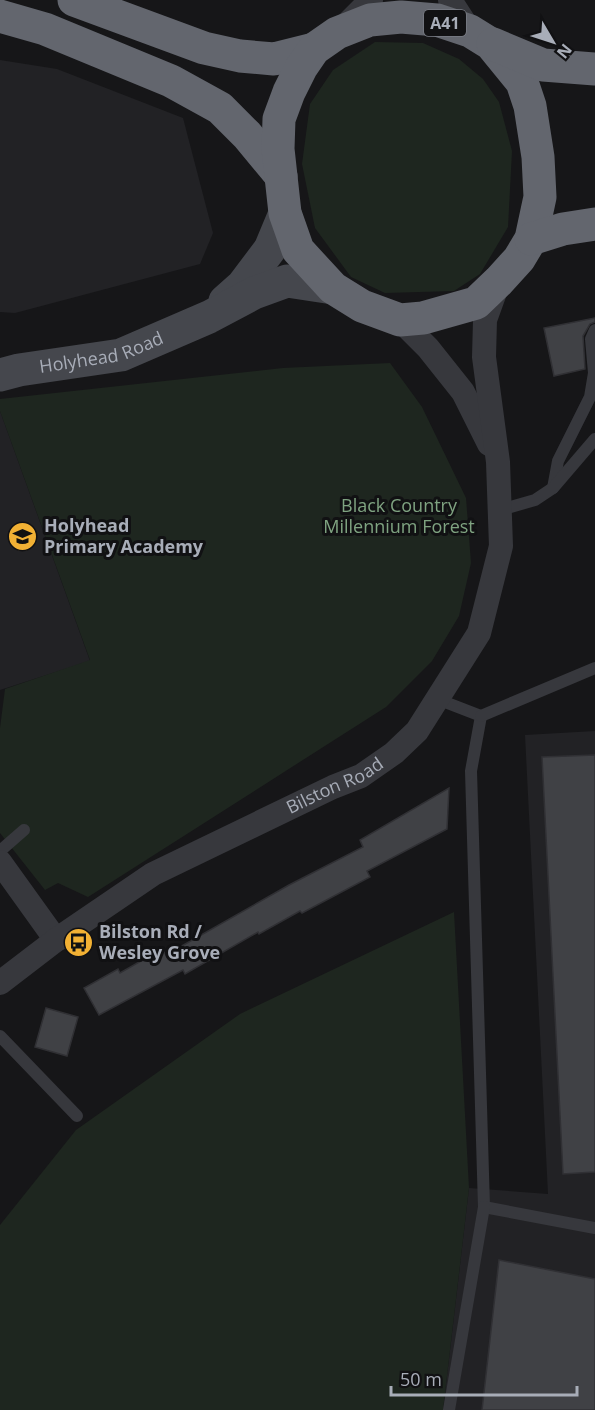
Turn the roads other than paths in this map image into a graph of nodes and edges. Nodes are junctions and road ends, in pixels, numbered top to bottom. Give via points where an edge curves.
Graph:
1 (74, 0) edge
2 (371, 0) edge
3 (450, 0) edge
4 (0, 16) edge
5 (481, 37) junction
6 (326, 41) junction
7 (595, 69) edge
8 (281, 176) junction
9 (285, 213) junction
10 (595, 224) edge
11 (531, 239) junction
12 (499, 281) junction
13 (333, 288) junction
14 (400, 320) junction
15 (195, 323) junction
16 (594, 336) edge
17 (594, 360) edge
18 (9, 373) edge
19 (595, 439) edge
20 (498, 462) junction
21 (553, 488) junction
22 (500, 510) junction
23 (595, 668) edge
24 (437, 699) junction
25 (481, 716) junction
26 (24, 830) dead end
27 (0, 851) edge
28 (0, 862) edge
29 (56, 939) junction
30 (0, 983) edge
31 (0, 1036) edge
32 (77, 1116) dead end
33 (484, 1207) junction
34 (595, 1228) edge
35 (449, 1410) edge

1 - 6 highway, A41 via 204,48 240,56 274,59
2 - 6 street
3 - 5 street
4 - 8 highway via 45,29 171,81 220,108
5 - 6 highway, A41 via 437,20 401,17 370,20
5 - 7 highway, A41 via 543,65
5 - 11 highway, A41 via 522,82 530,106 540,197
6 - 8 highway, A41 via 301,68 279,119
8 - 9 highway, A41
9 - 13 highway, A41 via 298,250
9 - 15 street via 270,249 243,285
10 - 11 highway
11 - 12 highway, A41
12 - 14 highway, A41 via 476,303 423,318
12 - 20 street, Bilston Road via 484,334
13 - 14 highway, A41 via 362,306
13 - 15 street, Holyhead Road via 287,281
14 - 20 street, Bilston Road via 463,392
15 - 18 street, Holyhead Road via 114,336
16 - 17 lane
17 - 21 lane via 590,397 558,461
19 - 21 lane
20 - 22 street, Bilston Road
21 - 22 lane via 535,501
22 - 24 street, Bilston Road via 501,546 479,633
23 - 25 lane
24 - 25 lane
24 - 29 street, Bilston Road via 417,731 361,776 153,874
25 - 33 lane via 471,771
26 - 27 lane
28 - 29 street
29 - 30 street, Bilston Road
31 - 32 lane
33 - 34 lane
33 - 35 lane

